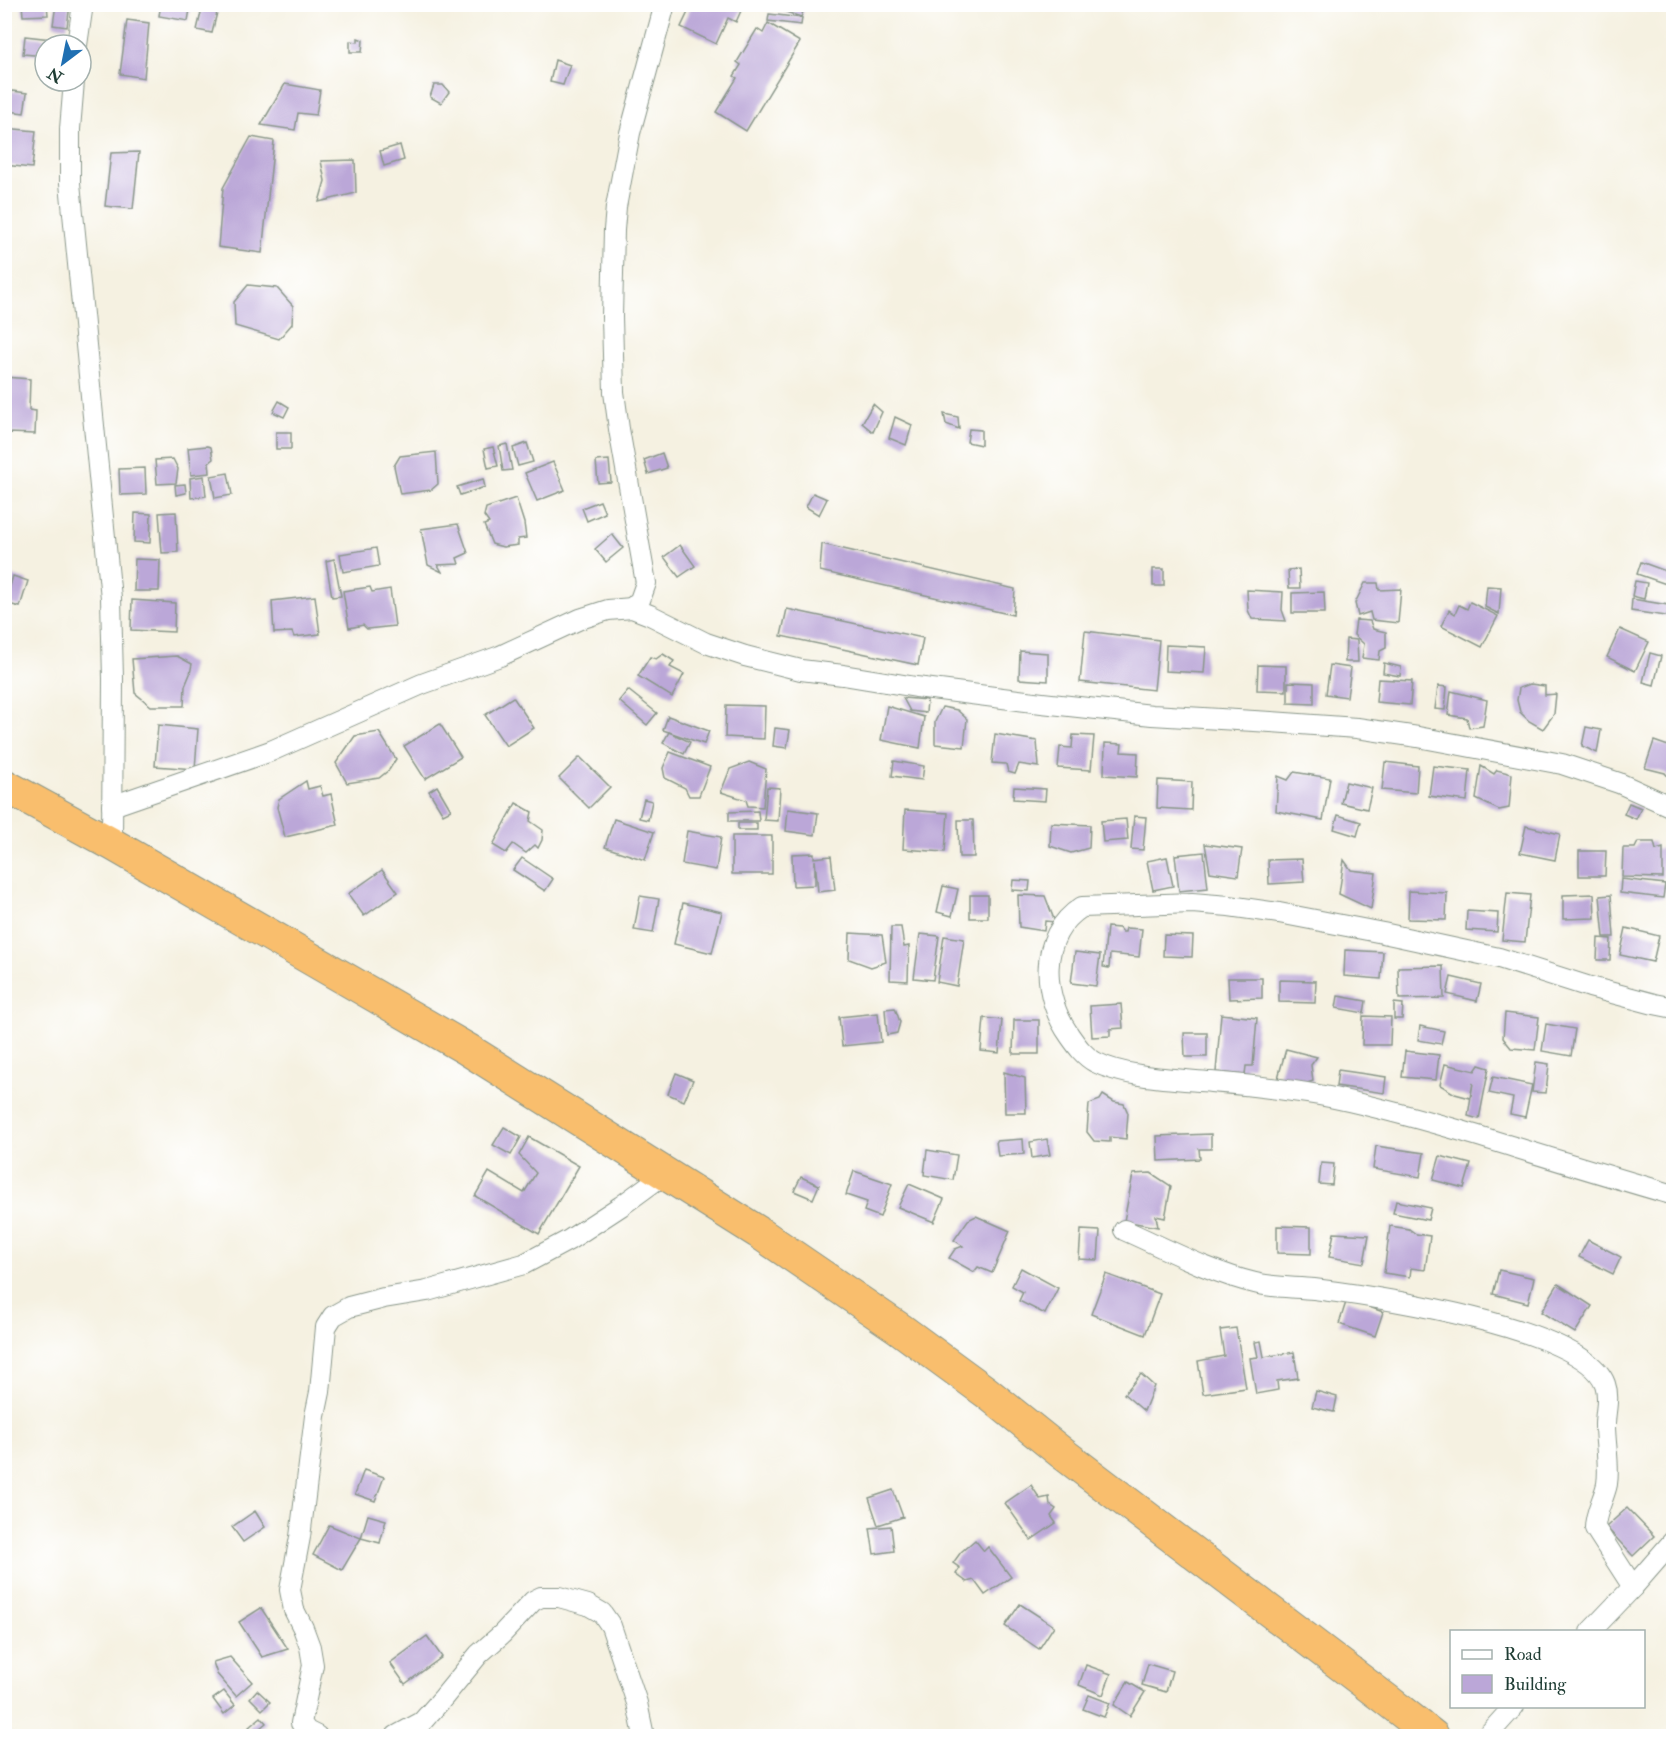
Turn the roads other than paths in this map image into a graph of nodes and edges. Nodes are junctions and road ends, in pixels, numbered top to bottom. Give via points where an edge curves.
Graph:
1 (83, 4) edge
2 (665, 4) edge
3 (79, 33) edge
4 (73, 93) edge
5 (632, 609) junction
6 (4, 785) edge
7 (112, 806) junction
8 (1674, 807) edge
9 (112, 844) junction
10 (1674, 1008) edge
11 (666, 1173) junction
12 (1674, 1195) edge
13 (1124, 1230) dead end
14 (1674, 1540) edge
15 (1633, 1587) junction
16 (1592, 1630) edge
17 (1513, 1708) edge
18 (317, 1737) edge
19 (396, 1737) edge
20 (644, 1737) edge
21 (1432, 1737) edge
22 (1487, 1737) edge

1 - 3 street
2 - 5 street via 630,133 615,231 614,392 646,583
4 - 7 street via 70,183 111,598
5 - 7 street via 608,610 580,619 271,752
5 - 8 street via 706,643 801,670 1042,704 1357,728 1418,737 1562,764
6 - 9 highway
7 - 9 street
9 - 11 highway via 467,1049
10 - 12 street via 1499,958 1279,913 1192,903 1082,907 1071,914 1053,942 1048,973 1056,1013 1066,1030 1081,1051 1110,1068 1320,1096 1402,1114
11 - 18 street via 569,1240 524,1264 427,1291 349,1307 333,1316 326,1327 290,1590 313,1665 301,1723
11 - 21 highway via 900,1329 986,1392
13 - 15 street via 1214,1270 1257,1284 1345,1293 1452,1312 1540,1339 1584,1359 1597,1370 1608,1395 1608,1471 1595,1528
14 - 15 street
15 - 16 street
17 - 22 street
19 - 20 street via 422,1722 479,1654 533,1601 559,1597 588,1605 602,1613 611,1626

